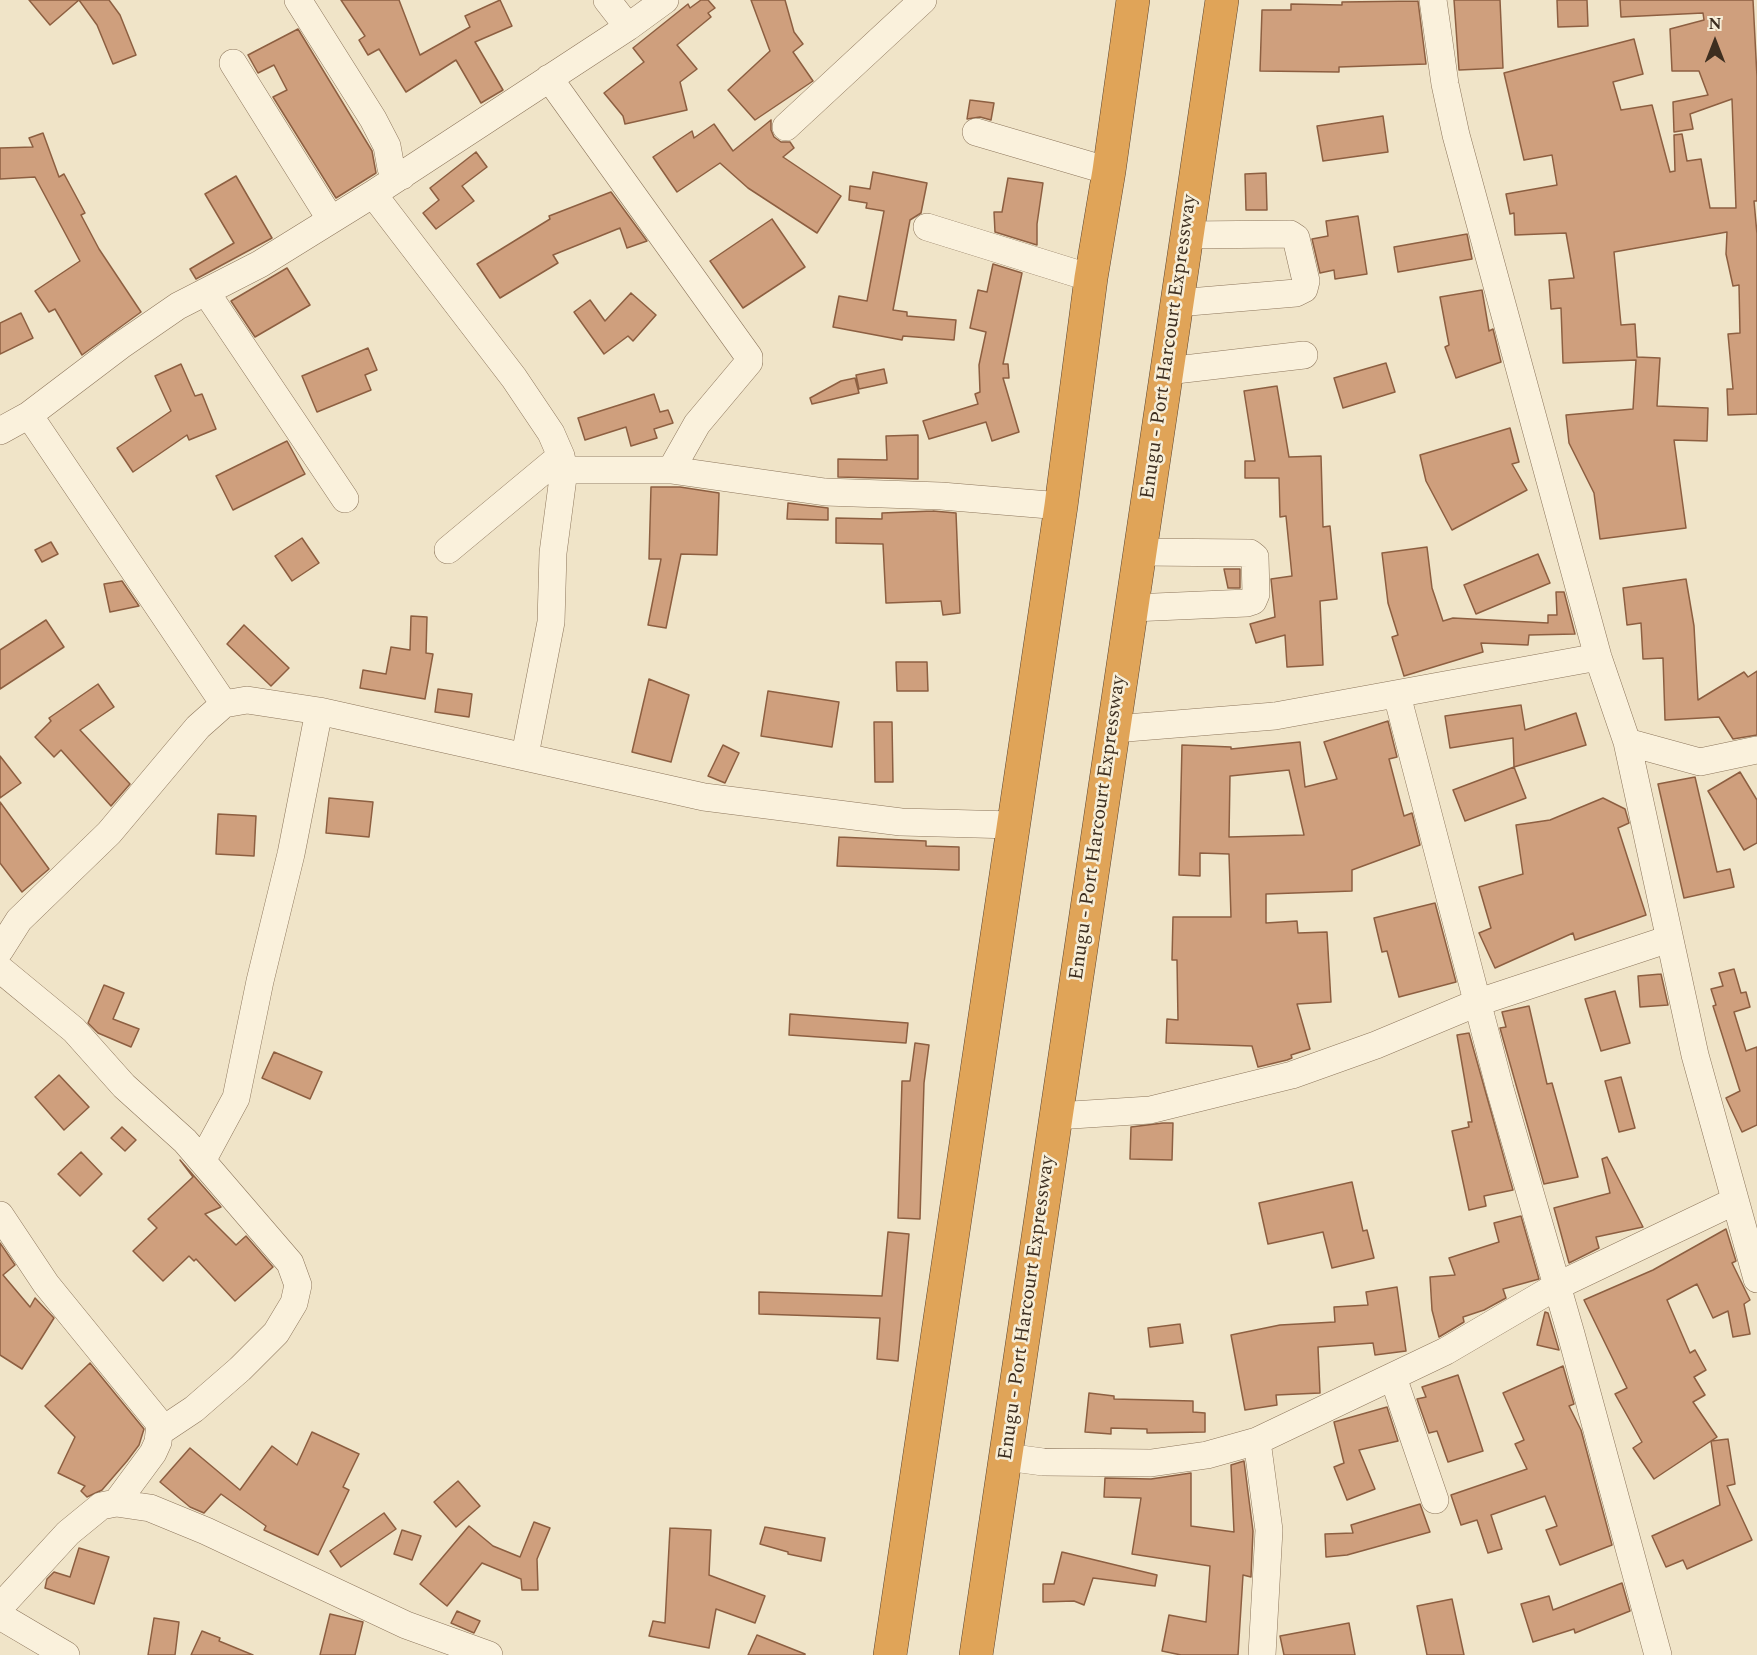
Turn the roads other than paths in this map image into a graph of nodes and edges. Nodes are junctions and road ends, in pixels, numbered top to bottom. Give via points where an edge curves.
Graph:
1 (298, 0) edge
2 (607, 0) edge
3 (665, 0) edge
4 (923, 0) edge
5 (1133, 0) edge
6 (1222, 0) edge
7 (1433, 0) edge
8 (627, 27) junction
9 (233, 63) dead end
10 (549, 78) junction
11 (786, 127) dead end
12 (976, 132) dead end
13 (1109, 171) junction
14 (402, 176) junction
15 (372, 194) junction
16 (331, 220) junction
17 (927, 227) dead end
18 (1187, 235) junction
19 (1091, 278) junction
20 (206, 292) junction
21 (1177, 303) junction
22 (1304, 355) dead end
23 (1167, 371) junction
24 (29, 415) junction
25 (0, 431) edge
26 (563, 463) junction
27 (671, 470) junction
28 (345, 500) dead end
29 (1061, 506) junction
30 (448, 550) dead end
31 (1140, 552) junction
32 (1132, 608) junction
33 (1598, 657) junction
34 (1397, 694) junction
35 (224, 704) junction
36 (319, 711) junction
37 (1114, 729) junction
38 (1627, 742) junction
39 (1757, 750) edge
40 (525, 755) junction
41 (1013, 825) junction
42 (1669, 939) junction
43 (0, 950) edge
44 (0, 969) edge
45 (1479, 1002) junction
46 (1056, 1116) junction
47 (202, 1161) junction
48 (1735, 1201) junction
49 (0, 1215) edge
50 (1757, 1279) edge
51 (1557, 1286) junction
52 (1393, 1377) junction
53 (161, 1431) junction
54 (1257, 1441) junction
55 (1006, 1457) junction
56 (1435, 1500) dead end
57 (116, 1503) junction
58 (0, 1607) edge
59 (0, 1617) edge
60 (66, 1655) edge
61 (489, 1655) edge
62 (890, 1655) edge
63 (976, 1655) edge
64 (1262, 1655) edge
65 (1658, 1655) edge

1 - 14 street via 373,119 387,146 391,168
2 - 8 street
3 - 8 street
4 - 11 street
5 - 13 highway
6 - 18 highway, Enugu - Port Harcourt Expressway
7 - 33 street via 1444,84 1456,135
8 - 10 street
9 - 16 street
10 - 14 street
10 - 27 street via 749,357 749,362 698,424
12 - 13 street
13 - 19 highway
14 - 15 street
15 - 16 street
15 - 26 street via 514,378 551,433
16 - 20 street
17 - 19 street
18 - 21 highway, Enugu - Port Harcourt Expressway
18 - 21 street via 1290,234 1296,238 1306,281 1304,289 1296,293
19 - 29 highway
20 - 24 street via 178,306 120,346
20 - 28 street
21 - 23 highway, Enugu - Port Harcourt Expressway
22 - 23 street
23 - 31 highway, Enugu - Port Harcourt Expressway
24 - 25 street
24 - 35 street
26 - 27 street
26 - 30 street
26 - 40 street via 553,553 551,622
27 - 29 street via 825,492
29 - 41 highway
31 - 32 highway, Enugu - Port Harcourt Expressway
31 - 32 street via 1250,553 1255,557 1256,594 1247,603
32 - 37 highway, Enugu - Port Harcourt Expressway
33 - 34 street
33 - 38 street
34 - 37 street via 1275,716
34 - 45 street
35 - 36 street via 247,700
35 - 43 street via 198,727 109,833 19,920
36 - 40 street
36 - 47 street via 236,1098
37 - 46 highway, Enugu - Port Harcourt Expressway
38 - 39 street via 1700,762
38 - 42 street
40 - 41 street via 704,797 901,822
41 - 62 highway
42 - 45 street
42 - 48 street via 1695,1056
44 - 47 street via 74,1030 124,1086
45 - 46 street via 1292,1075 1150,1110
45 - 51 street
46 - 55 highway, Enugu - Port Harcourt Expressway
47 - 53 street via 290,1263 298,1285 294,1304 276,1333 194,1409
48 - 50 street
48 - 51 street
49 - 53 street via 46,1284 157,1417
51 - 52 street via 1446,1352
51 - 65 street
52 - 54 street
52 - 56 street
53 - 57 street via 153,1453
54 - 55 street via 1208,1455 1151,1463 1043,1462
54 - 64 street via 1269,1530
55 - 63 highway, Enugu - Port Harcourt Expressway
57 - 58 street via 100,1506 68,1533
57 - 61 street via 150,1508 406,1624
59 - 60 street

